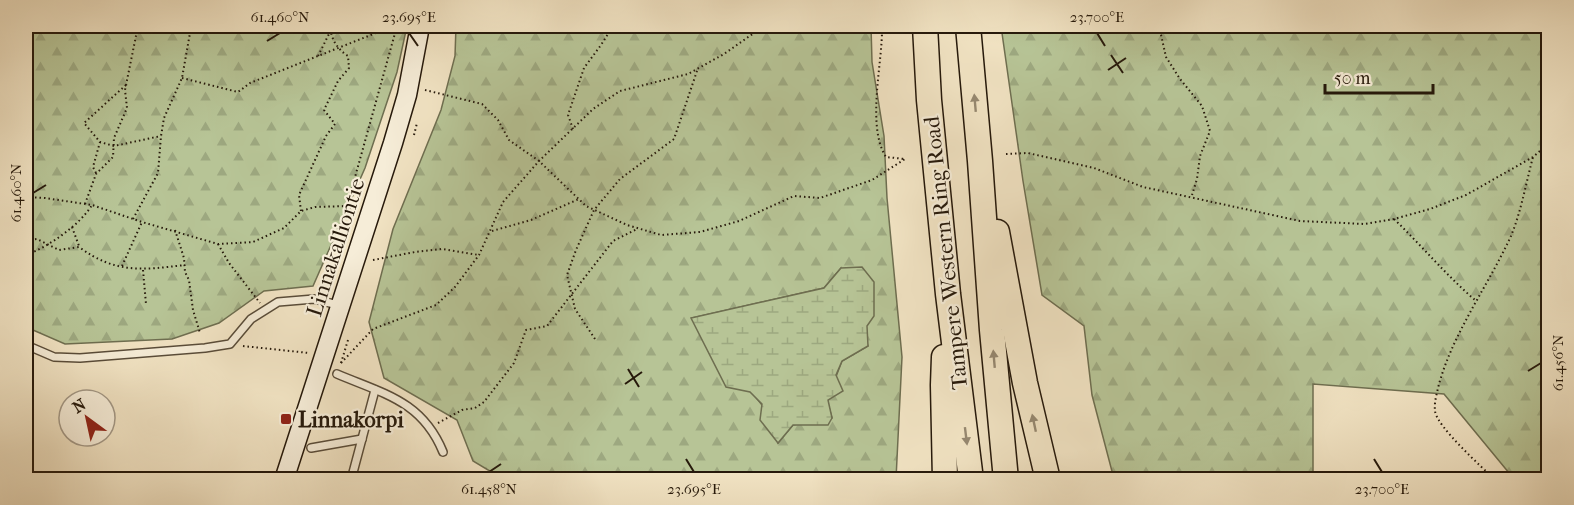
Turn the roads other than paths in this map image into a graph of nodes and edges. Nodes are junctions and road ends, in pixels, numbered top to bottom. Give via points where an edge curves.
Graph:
1 (925, 26) edge
2 (968, 26) edge
3 (420, 28) edge
4 (980, 161) junction
5 (948, 294) junction
6 (342, 306) junction
7 (26, 345) edge
8 (337, 374) dead end
9 (375, 390) junction
10 (362, 439) junction
11 (311, 448) dead end
12 (443, 452) dead end
13 (284, 480) edge
14 (351, 480) edge
15 (945, 480) edge
16 (971, 480) edge
17 (1006, 480) edge
18 (1048, 480) edge

1 - 5 highway, Tampere Western Ring Road
4 -> 2 highway, Tampere Western Ring Road
3 - 6 main road, Linnakalliontie via 407,95
17 -> 4 highway, Tampere Western Ring Road
18 -> 4 highway
5 - 15 highway via 943,385
5 -> 16 highway, Tampere Western Ring Road
6 - 7 lane via 314,298 278,302 251,319 230,344 205,348 54,357
6 - 13 main road, Linnakalliontie
8 - 9 lane
9 - 10 lane
9 - 12 lane via 413,409 431,428
10 - 11 lane
10 - 14 lane

